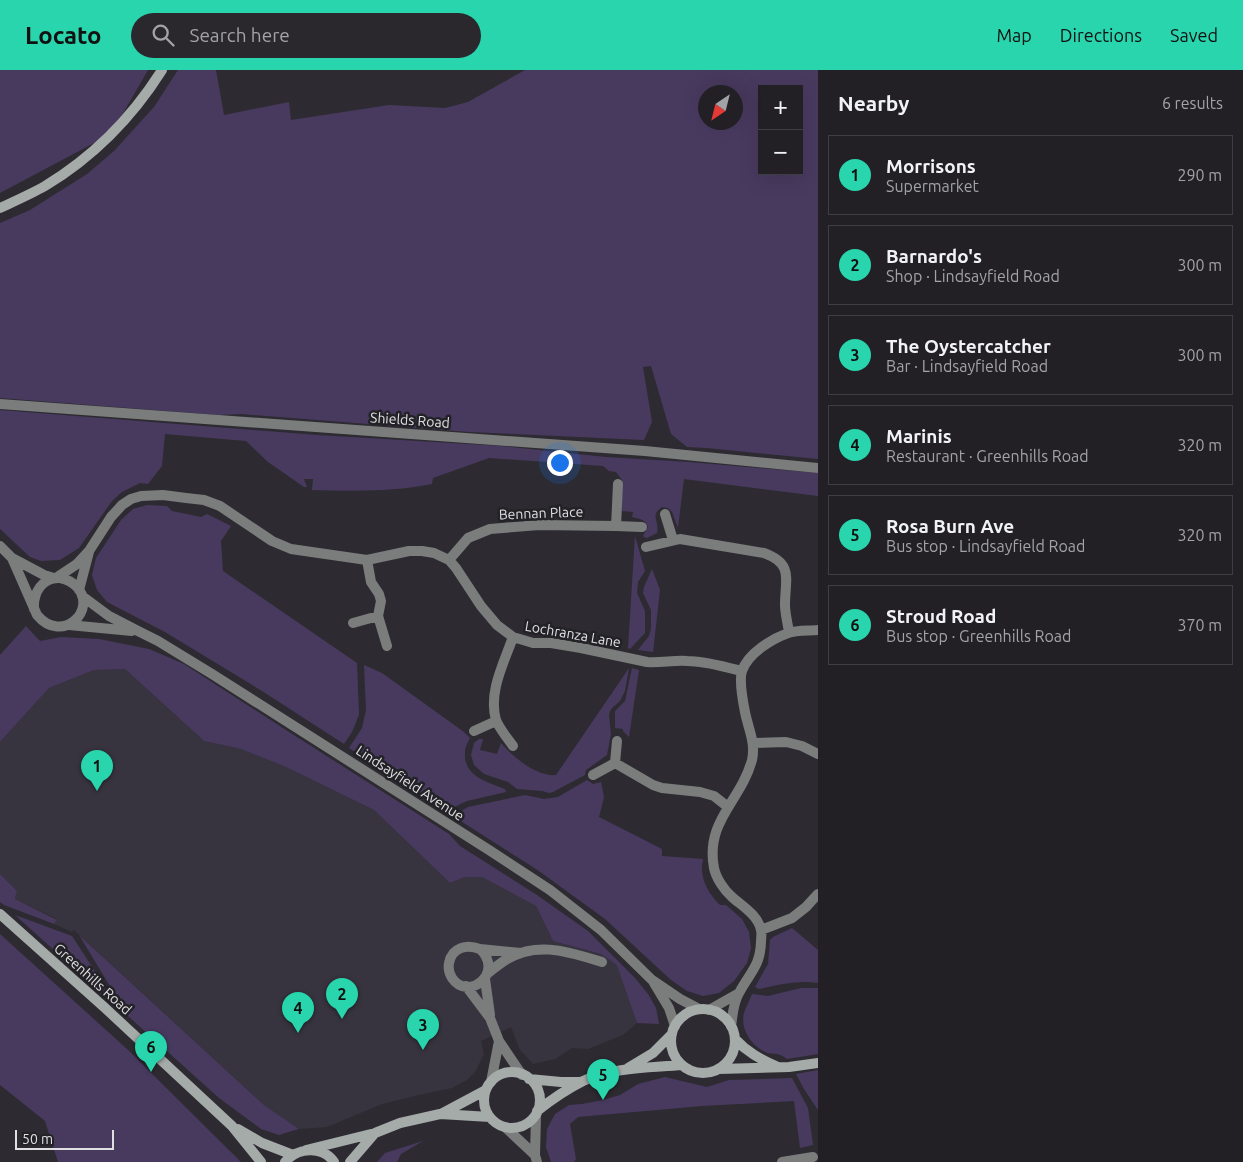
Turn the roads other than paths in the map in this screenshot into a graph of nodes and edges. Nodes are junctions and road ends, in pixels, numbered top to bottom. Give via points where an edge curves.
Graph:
1 (162, 70) edge
2 (0, 208) edge
3 (0, 404) edge
4 (818, 468) edge
5 (618, 484) dead end
6 (665, 514) dead end
7 (616, 526) junction
8 (642, 527) dead end
9 (673, 540) junction
10 (0, 546) edge
11 (646, 547) dead end
12 (89, 551) junction
13 (12, 558) junction
14 (367, 560) junction
15 (449, 560) junction
16 (55, 578) junction
17 (80, 593) junction
18 (34, 609) junction
19 (378, 616) junction
20 (354, 622) dead end
21 (68, 625) junction
22 (818, 630) edge
23 (138, 631) junction
24 (789, 633) junction
25 (513, 637) junction
26 (387, 646) dead end
27 (742, 671) junction
28 (496, 721) junction
29 (474, 731) dead end
30 (617, 741) dead end
31 (753, 743) junction
32 (513, 746) dead end
33 (818, 754) edge
34 (615, 763) junction
35 (593, 774) dead end
36 (728, 807) junction
37 (818, 894) edge
38 (0, 914) edge
39 (761, 930) junction
40 (480, 950) junction
41 (521, 953) junction
42 (602, 962) dead end
43 (486, 976) junction
44 (652, 980) junction
45 (466, 986) junction
46 (739, 993) junction
47 (704, 1009) junction
48 (490, 1018) junction
49 (732, 1026) junction
50 (674, 1030) junction
51 (735, 1040) junction
52 (500, 1041) junction
53 (818, 1063) edge
54 (682, 1065) junction
55 (779, 1067) junction
56 (625, 1069) junction
57 (719, 1069) junction
58 (526, 1077) junction
59 (582, 1082) junction
60 (488, 1086) junction
61 (536, 1113) junction
62 (440, 1114) junction
63 (490, 1117) junction
64 (232, 1126) junction
65 (505, 1128) junction
66 (375, 1133) junction
67 (306, 1150) junction
68 (293, 1155) junction
69 (813, 1157) dead end
70 (536, 1159) edge
71 (261, 1162) edge
72 (285, 1162) edge
73 (334, 1162) edge
74 (350, 1162) edge
75 (782, 1162) edge

1 - 2 street via 135,109 82,160 45,186
3 - 4 street, Shields Road via 645,451
5 - 7 street
6 - 9 street
7 - 8 street, Bennan Place
7 - 15 street, Bennan Place via 539,525 490,529 468,538
9 - 11 street
9 - 24 street via 764,552 781,561 786,572 785,607
10 - 13 street, Lindsayfield Avenue
12 - 14 street via 122,505 141,496 163,494 204,500 220,506 272,541 291,549
12 - 16 street via 77,564
12 - 17 street
13 - 16 street, Lindsayfield Avenue
13 - 18 street, Lindsayfield Avenue
14 - 15 street via 409,551 434,553
14 - 19 street via 371,582 381,601
15 - 25 street, Lochranza Lane via 481,606 497,625
16 - 17 street, Lindsayfield Avenue via 66,579
16 - 18 street via 38,589
17 - 21 street via 82,610
17 - 23 street, Lindsayfield Avenue via 109,616
18 - 21 street, Lindsayfield Avenue via 48,625
19 - 20 street
19 - 26 street
21 - 23 street, Lindsayfield Avenue
22 - 24 street
23 - 44 street, Lindsayfield Avenue via 212,674 550,890 601,930
24 - 27 street via 763,645
25 - 27 street, Lochranza Lane via 647,662 688,660
25 - 28 street via 494,696
27 - 31 street via 745,713
28 - 29 street
28 - 32 street
30 - 34 street
31 - 33 street via 786,742
31 - 36 street via 746,777
34 - 35 street
34 - 36 street via 653,785 714,796
36 - 39 street via 714,840 714,871 730,895 758,922
37 - 39 street via 792,918
38 - 64 street, Greenhills Road
39 - 46 street via 758,963
40 - 41 street
40 - 43 street via 488,960
40 - 45 street via 467,946 451,956 448,969 451,976
41 - 42 street via 558,950
41 - 43 street via 505,960
43 - 45 street via 477,985
43 - 48 street
44 - 47 street, Lindsayfield Avenue via 680,999
44 - 50 street, Lindsayfield Avenue via 669,1008
45 - 48 street
46 - 47 street
46 - 49 street
47 - 49 street via 714,1010
47 - 50 street via 683,1016
48 - 52 street
49 - 51 street
50 - 54 street via 673,1051
50 - 56 street via 652,1054
51 - 55 street via 756,1056
51 - 57 street via 733,1054
52 - 58 street
52 - 60 street
53 - 55 street
54 - 56 street
54 - 57 street via 700,1073
55 - 57 street
56 - 59 street
58 - 59 street
58 - 60 street via 507,1073 498,1076
58 - 61 street via 534,1084 540,1099
59 - 61 street
60 - 62 street
60 - 63 street via 484,1100
61 - 65 street via 524,1126
61 - 70 street
62 - 63 street
62 - 66 street via 400,1122
63 - 65 street
64 - 68 street, Greenhills Road
64 - 71 street, Greenhills Road
65 - 70 street
66 - 67 street
66 - 74 street
67 - 68 street
67 - 73 street via 316,1150
68 - 72 street
69 - 75 street

